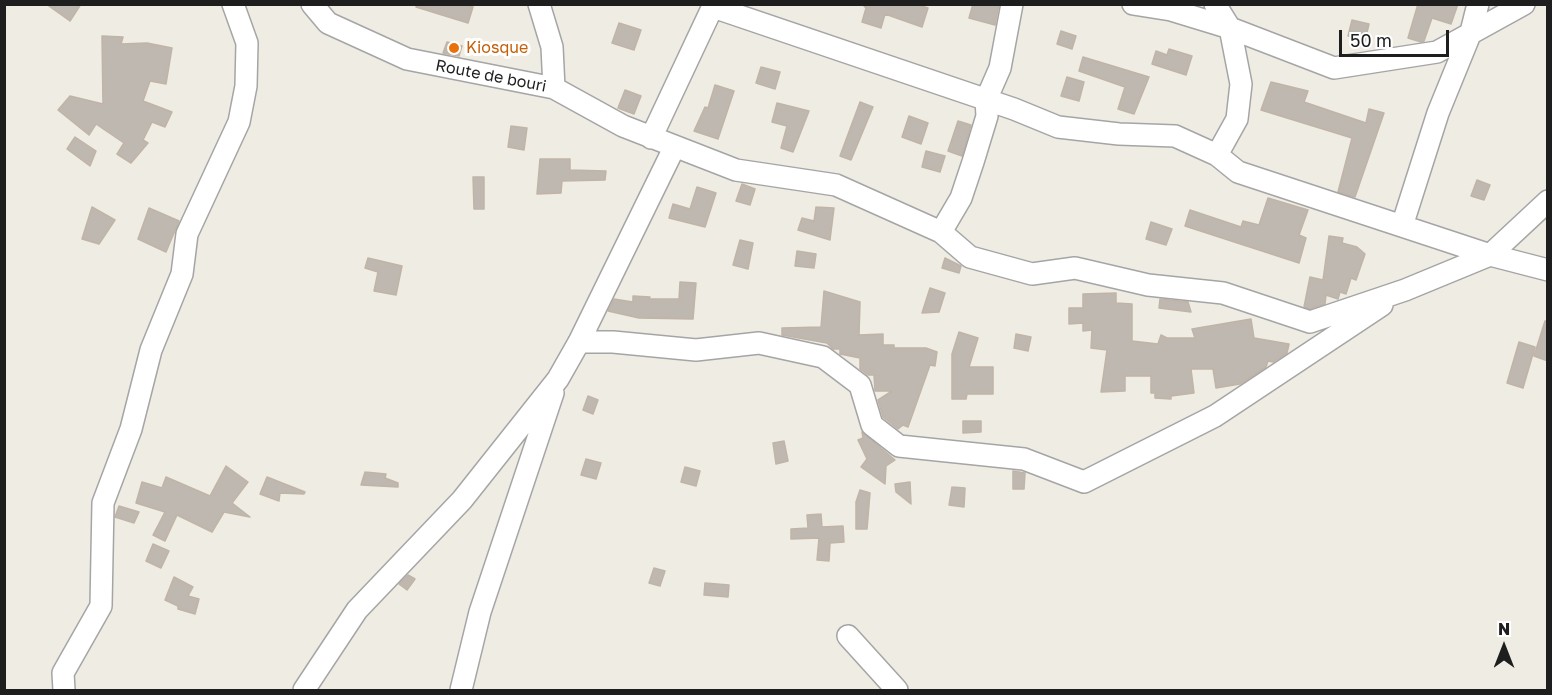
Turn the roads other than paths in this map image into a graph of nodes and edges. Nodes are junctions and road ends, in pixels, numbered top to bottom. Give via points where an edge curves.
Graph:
1 (233, 4) edge
2 (312, 4) edge
3 (539, 4) edge
4 (1012, 4) edge
5 (1215, 4) edge
6 (1478, 4) edge
7 (1524, 4) edge
8 (1143, 5) edge
9 (713, 6) edge
10 (1230, 28) junction
11 (1471, 32) junction
12 (554, 88) junction
13 (986, 100) junction
14 (651, 138) junction
15 (674, 148) junction
16 (1217, 155) junction
17 (1548, 201) edge
18 (1402, 226) junction
19 (941, 231) junction
20 (1490, 255) junction
21 (1548, 270) edge
22 (1405, 290) junction
23 (579, 342) junction
24 (558, 379) junction
25 (848, 636) dead end
26 (64, 690) edge
27 (304, 690) edge
28 (460, 690) edge
29 (897, 690) edge

1 - 26 street via 247,43 246,86 239,122 187,234 182,274 151,350 131,429 103,503 101,606 63,673
2 - 12 street, Route de bouri via 328,23 407,59
3 - 12 street via 552,47
4 - 13 street via 1000,68
5 - 10 street
6 - 11 street
7 - 11 street
8 - 10 street
9 - 13 street
9 - 14 street
10 - 11 street via 1334,68 1437,52
10 - 16 street via 1241,84 1237,119
11 - 18 street via 1438,113
12 - 14 street, Route de bouri
13 - 16 street via 1058,127 1175,136
13 - 19 street via 987,116 962,198
14 - 15 street, Route de bouri
15 - 19 street, Route de bouri via 736,170 836,185
15 - 23 street
16 - 18 street via 1238,172
17 - 20 street
18 - 20 street
19 - 22 street, Route de bouri via 970,257 1032,274 1075,268 1148,285 1223,292 1310,322
20 - 21 street
20 - 22 street
22 - 23 street via 1215,416 1084,482 1024,459 899,446 872,425 860,385 823,357 759,343 696,350
23 - 24 street
24 - 27 street via 462,500 357,610
24 - 28 street via 480,612
25 - 29 street

